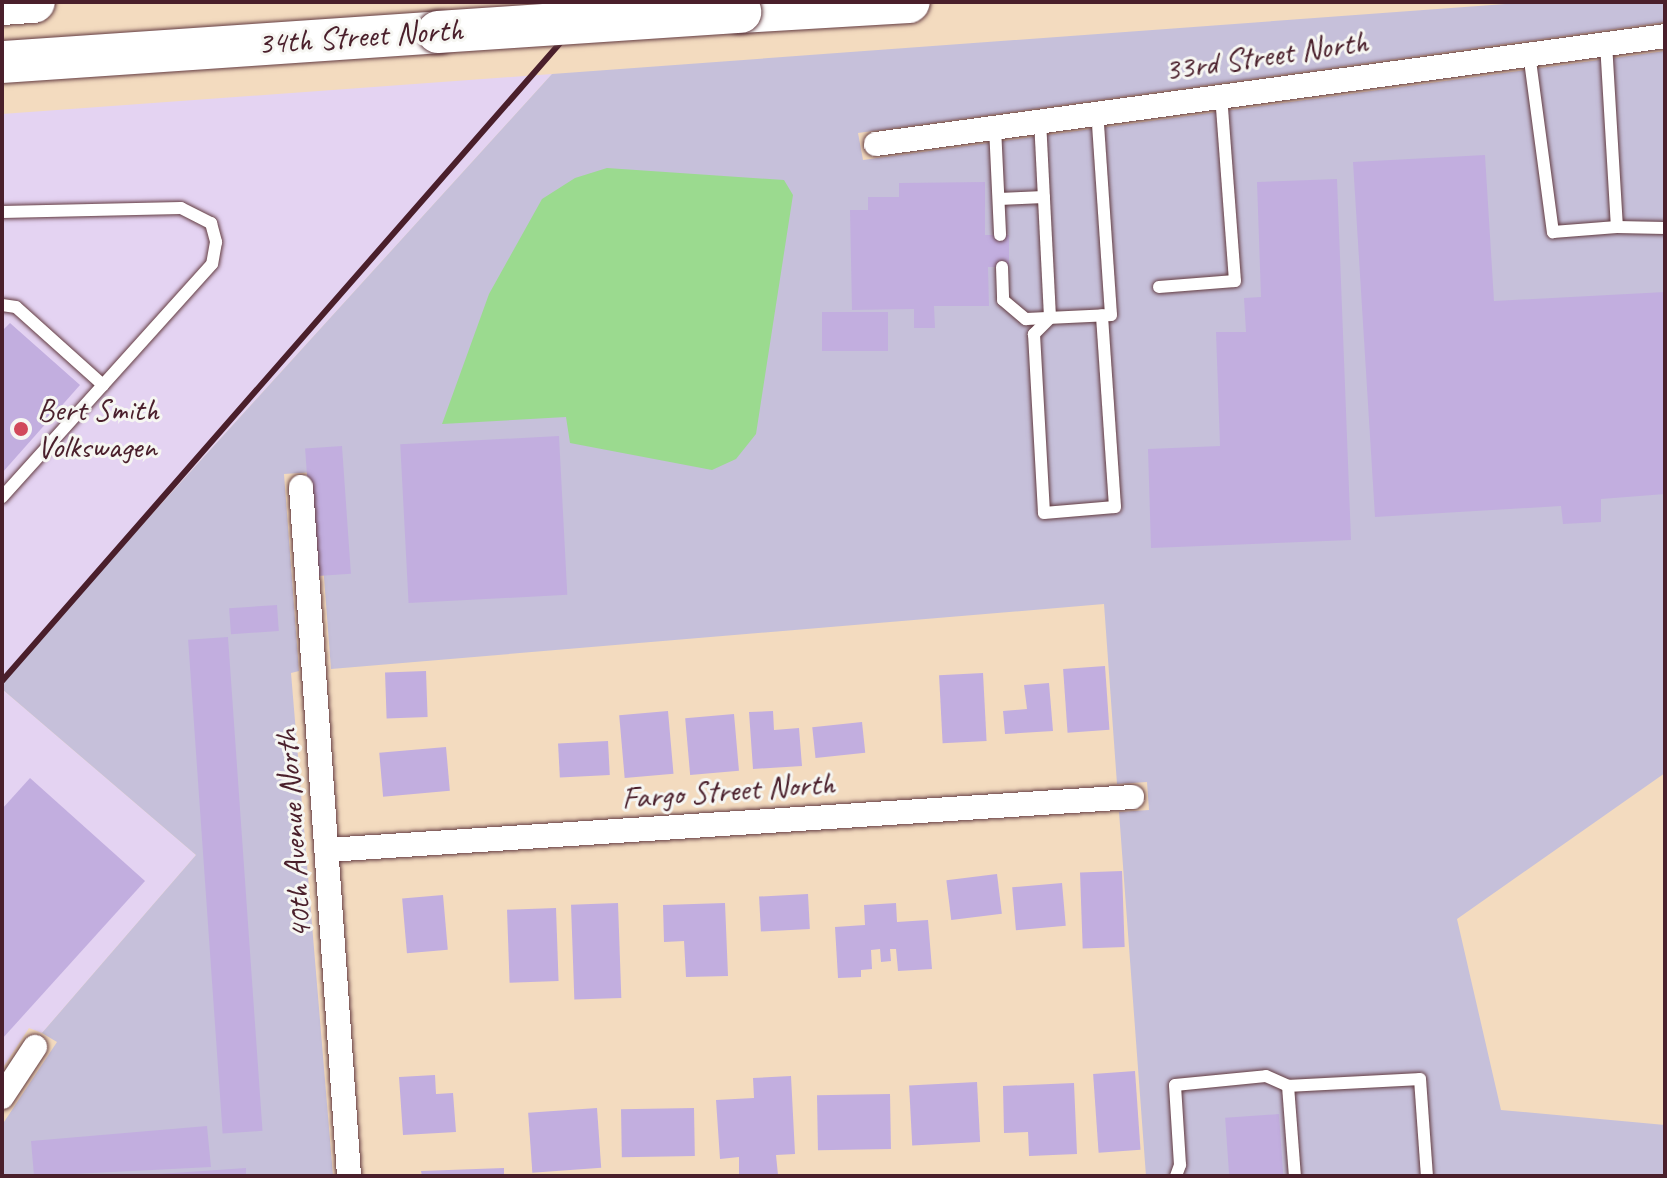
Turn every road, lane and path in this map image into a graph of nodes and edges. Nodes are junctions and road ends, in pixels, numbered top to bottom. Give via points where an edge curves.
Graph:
1 (34, 2) edge
2 (909, 2) edge
3 (2, 4) edge
4 (1665, 36) edge
5 (1606, 43) junction
6 (1529, 53) junction
7 (2, 62) edge
8 (1221, 94) junction
9 (1097, 112) junction
10 (1040, 120) junction
11 (995, 127) junction
12 (876, 144) dead end
13 (1044, 197) junction
14 (999, 199) junction
15 (2, 212) edge
16 (1617, 227) junction
17 (1665, 228) edge
18 (1000, 235) dead end
19 (1002, 267) dead end
20 (1159, 287) dead end
21 (2, 305) edge
22 (1102, 315) junction
23 (1050, 318) junction
24 (103, 385) junction
25 (301, 487) dead end
26 (2, 497) edge
27 (1132, 797) dead end
28 (328, 850) junction
29 (35, 1047) dead end
30 (1288, 1086) junction
31 (2, 1097) edge
32 (349, 1176) edge
33 (1176, 1176) edge
34 (1295, 1176) edge
35 (1427, 1176) edge

1 - 3 highway
2 - 7 highway, 34th Street North, bridge
4 - 5 street, 33rd Street North
5 - 6 street, 33rd Street North
5 - 16 lane
6 - 8 street, 33rd Street North
6 - 16 lane via 1553,232
8 - 9 street, 33rd Street North
8 - 20 lane via 1235,281
9 - 10 street, 33rd Street North
9 - 22 lane via 1111,315
10 - 11 street, 33rd Street North
10 - 13 lane
11 - 12 street, 33rd Street North
11 - 14 lane
13 - 14 lane
13 - 23 lane
14 - 18 lane
15 - 24 lane via 181,208 211,223 216,242 212,264
16 - 17 lane
19 - 23 lane via 1003,300 1026,319
21 - 24 lane via 16,307
22 - 23 lane
22 - 23 lane via 1115,507 1044,513 1034,334
24 - 26 lane
25 - 28 street, 40th Avenue North
27 - 28 street, Fargo Street North
28 - 32 street, 40th Avenue North
29 - 31 street
30 - 33 lane via 1266,1076 1175,1085
30 - 34 lane
30 - 35 lane via 1420,1079

